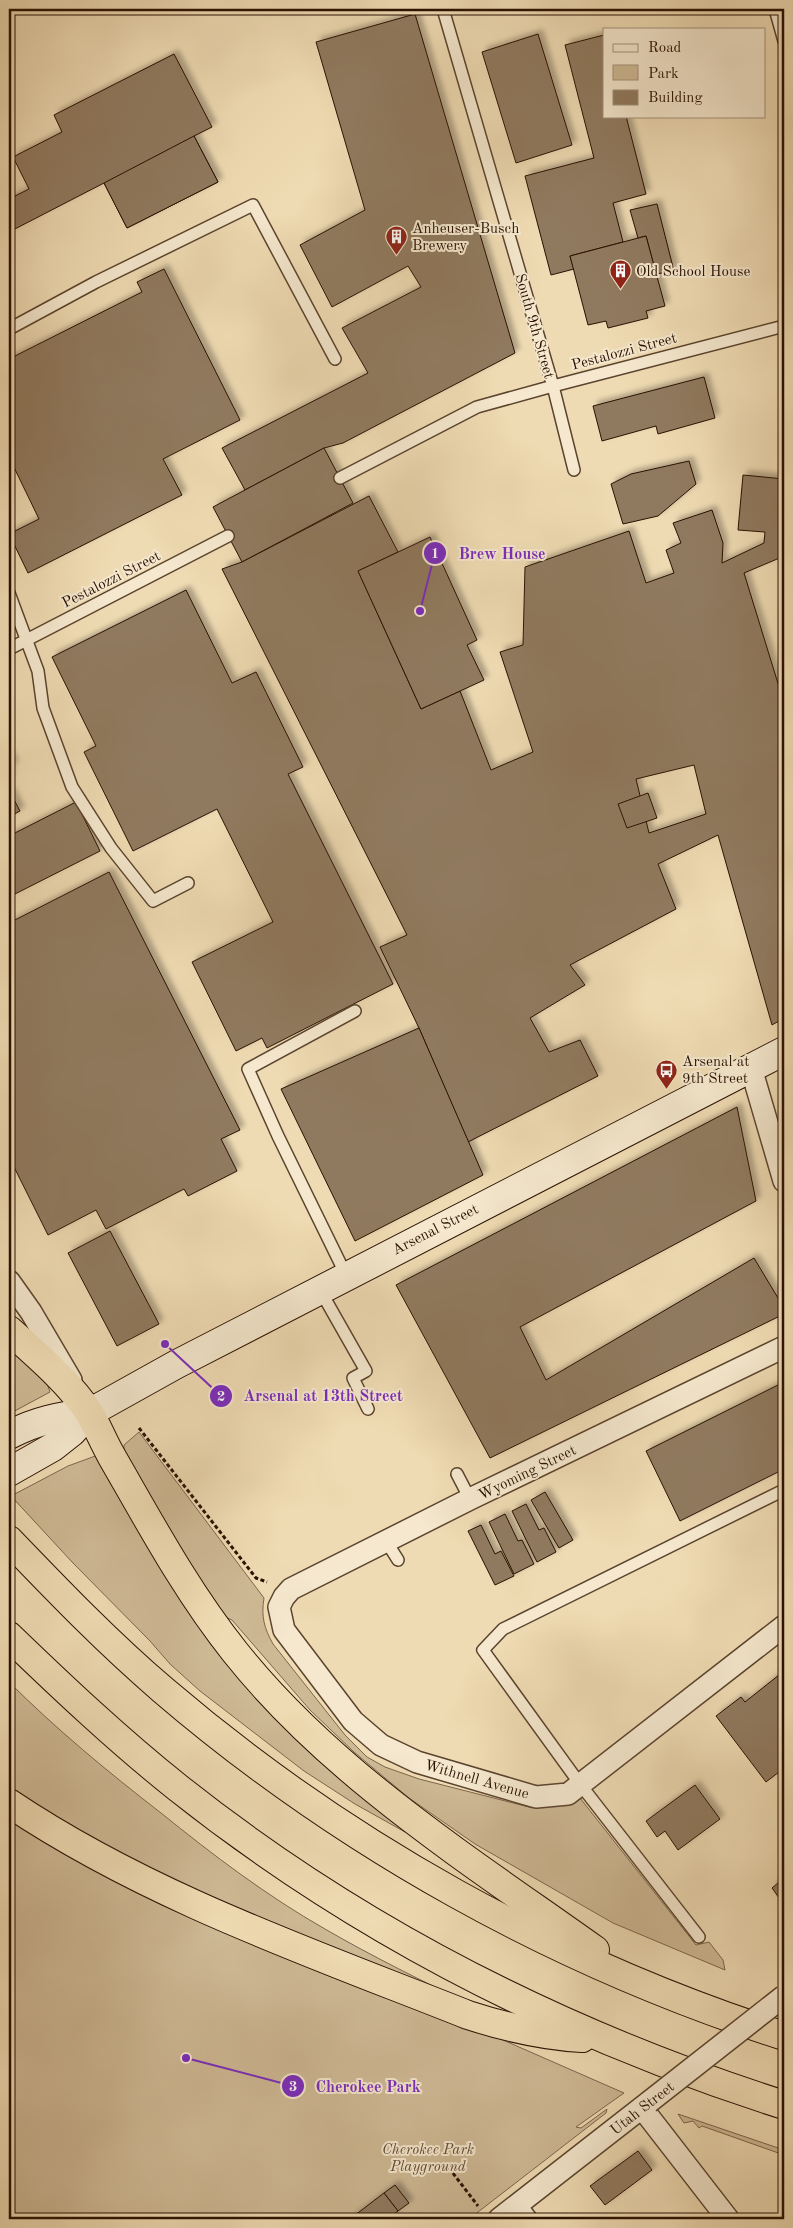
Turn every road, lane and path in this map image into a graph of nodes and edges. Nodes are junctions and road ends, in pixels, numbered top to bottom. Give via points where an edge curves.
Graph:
1 (443, 9) edge
2 (775, 9) edge
3 (784, 41) edge
4 (784, 326) edge
5 (9, 329) edge
6 (335, 359) dead end
7 (553, 386) junction
8 (574, 470) dead end
9 (340, 478) dead end
10 (228, 536) dead end
11 (9, 593) edge
12 (28, 639) junction
13 (9, 649) edge
14 (188, 883) dead end
15 (355, 1011) dead end
16 (784, 1051) edge
17 (750, 1068) junction
18 (784, 1181) edge
19 (346, 1275) junction
20 (9, 1281) edge
21 (320, 1290) junction
22 (9, 1330) edge
23 (784, 1347) edge
24 (368, 1410) dead end
25 (89, 1413) junction
26 (139, 1428) dead end
27 (13, 1433) edge
28 (9, 1472) edge
29 (457, 1474) dead end
30 (784, 1490) edge
31 (470, 1499) junction
32 (9, 1540) edge
33 (386, 1542) junction
34 (398, 1560) dead end
35 (268, 1582) dead end
36 (279, 1607) joint
37 (784, 1626) edge
38 (9, 1636) edge
39 (580, 1784) junction
40 (9, 1803) edge
41 (699, 1937) dead end
42 (643, 1985) junction
43 (784, 1996) edge
44 (784, 2036) edge
45 (603, 2040) junction
46 (646, 2105) junction
47 (784, 2105) edge
48 (449, 2168) dead end
49 (478, 2206) dead end
50 (526, 2211) edge
51 (499, 2219) edge
52 (728, 2219) edge

1 - 7 lane, South 9th Street
2 - 3 lane
4 - 7 lane, Pestalozzi Street
5 - 6 lane via 253,205
7 - 8 lane, South 9th Street
7 - 9 lane, Pestalozzi Street via 477,407
10 - 12 lane, Pestalozzi Street
11 - 12 lane
12 - 13 lane, Pestalozzi Street
12 - 14 lane via 38,671 43,708 57,750 72,787 111,848 153,901
15 - 19 lane via 248,1069
16 - 17 main road, Arsenal Street
17 - 18 street
17 - 19 main road, Arsenal Street
19 - 21 main road, Arsenal Street
20 - 25 street via 31,1312
21 - 24 lane via 366,1371 353,1378
21 - 25 main road, Arsenal Street
22 - 25 highway via 62,1381
23 - 31 street, Wyoming Street
25 - 27 main road, Arsenal Street via 37,1422
25 - 28 main road, Arsenal Street via 72,1432
25 - 42 highway via 193,1592 235,1652 277,1700 379,1793
26 - 35 path via 256,1578
29 - 31 lane
30 - 39 lane via 503,1629 483,1650
31 - 33 street, Wyoming Street
32 - 42 highway via 81,1615 163,1690 253,1762 344,1826 440,1885 539,1938
33 - 34 lane
33 - 36 street, Wyoming Street via 291,1589
36 - 39 street, Withnell Avenue via 284,1630 353,1721 380,1745 417,1762 536,1796 568,1794
37 - 39 street, Withnell Avenue
38 - 45 highway via 98,1721 177,1787 270,1856 465,1974
39 - 41 lane
40 - 45 highway via 94,1854 261,1932 503,2026 540,2034
42 - 44 highway
43 - 46 street, Utah Street, bridge
45 - 47 highway
46 - 50 street, Utah Street
46 - 52 street
48 - 49 path
50 - 51 street, Utah Street

